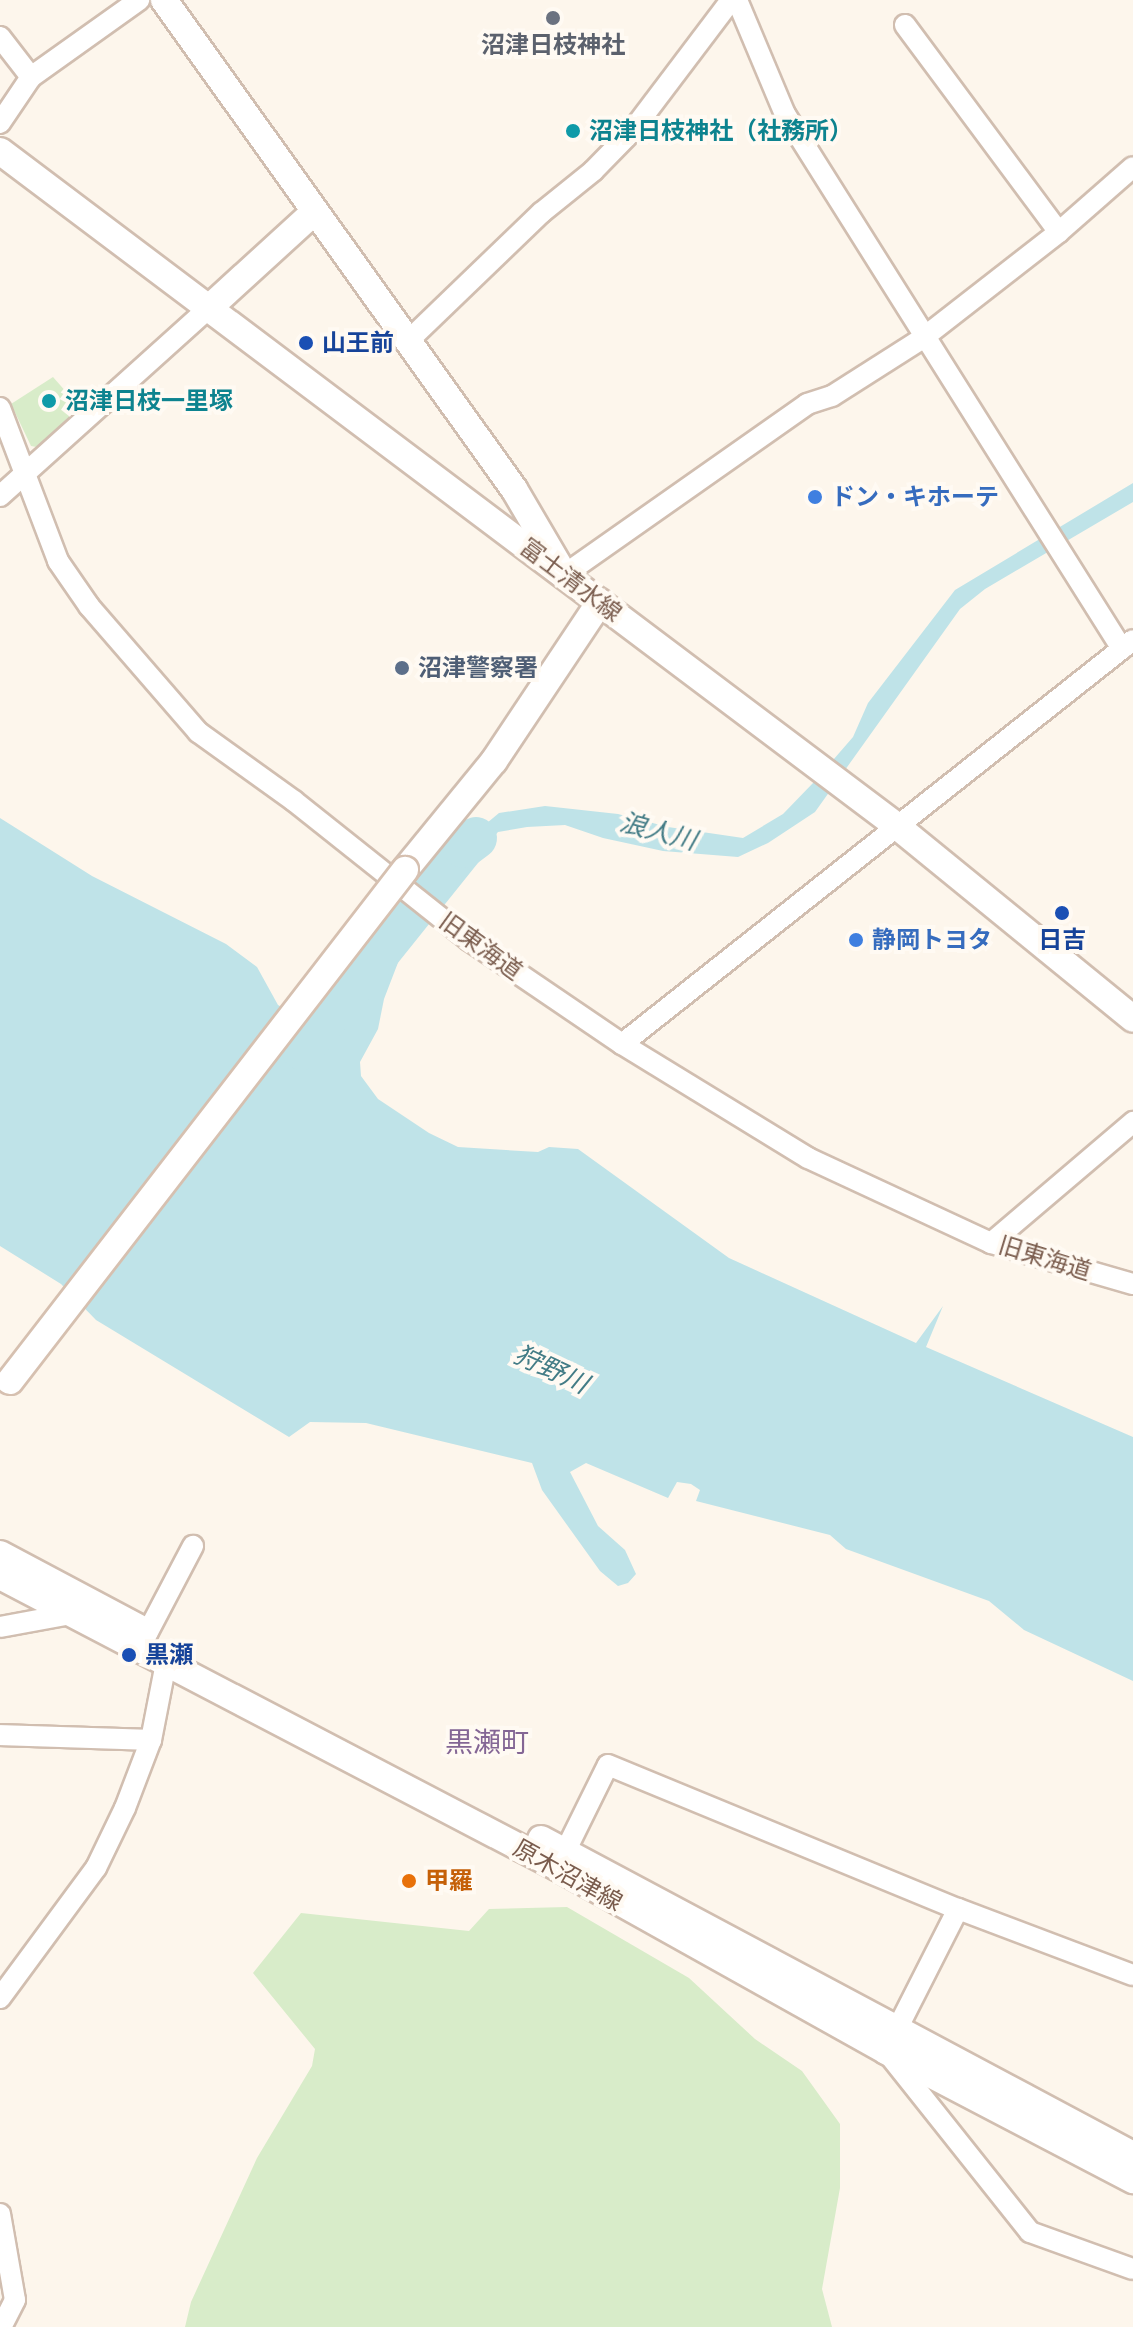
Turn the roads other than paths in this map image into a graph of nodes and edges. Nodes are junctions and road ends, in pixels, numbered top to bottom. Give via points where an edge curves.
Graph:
1 (139, 0) edge
2 (164, 0) edge
3 (734, 0) edge
4 (905, 25) dead end
5 (0, 37) edge
6 (31, 77) junction
7 (0, 123) edge
8 (0, 151) edge
9 (1133, 167) edge
10 (314, 212) junction
11 (1059, 232) junction
12 (209, 308) junction
13 (923, 338) junction
14 (408, 341) junction
15 (0, 408) edge
16 (25, 473) junction
17 (0, 496) edge
18 (564, 575) junction
19 (600, 602) junction
20 (1127, 645) edge
21 (898, 827) junction
22 (1133, 1019) edge
23 (622, 1044) junction
24 (1133, 1122) edge
25 (991, 1243) junction
26 (1133, 1284) edge
27 (5, 1387) edge
28 (193, 1546) dead end
29 (0, 1554) edge
30 (0, 1576) edge
31 (71, 1614) junction
32 (0, 1627) edge
33 (143, 1640) junction
34 (166, 1663) junction
35 (0, 1735) edge
36 (151, 1740) junction
37 (561, 1859) junction
38 (958, 1909) junction
39 (1133, 1975) edge
40 (0, 1998) edge
41 (891, 2040) junction
42 (1133, 2155) edge
43 (1133, 2180) edge
44 (0, 2214) edge
45 (1133, 2269) edge
46 (1, 2327) edge

1 - 6 street
2 - 10 main road
3 - 13 street via 785,114
3 - 14 street via 613,151
4 - 11 street
5 - 6 street
6 - 7 street
8 - 12 main road, 富士清水線
9 - 11 street
10 - 12 main road
10 - 14 main road
11 - 13 street
12 - 16 street
12 - 18 main road, 富士清水線
13 - 18 street via 832,396 807,404
13 - 20 street
14 - 18 main road via 514,489
15 - 16 street, 旧東海道
16 - 17 street
16 - 23 street, 旧東海道 via 58,561 89,606 198,732 469,940
18 - 19 main road, 富士清水線
19 - 21 main road, 富士清水線
19 - 27 main road, bridge via 494,761
20 - 21 street
21 - 22 main road, 富士清水線
21 - 23 street
23 - 25 street, 旧東海道 via 808,1158
24 - 25 street
25 - 26 street, 旧東海道
28 - 33 street
29 - 33 main road, 原木沼津線
30 - 31 main road, 原木沼津線
31 - 32 street
31 - 33 main road, 原木沼津線
33 - 34 main road, 原木沼津線
33 - 37 main road, 原木沼津線
34 - 36 street
34 - 37 main road, 原木沼津線
35 - 36 street
36 - 40 street via 96,1868
37 - 38 street via 608,1765
37 - 41 main road, 原木沼津線
38 - 39 street
38 - 41 street
41 - 42 main road, 原木沼津線
41 - 43 main road, 原木沼津線
41 - 45 street via 1030,2232
44 - 46 street via 15,2300

